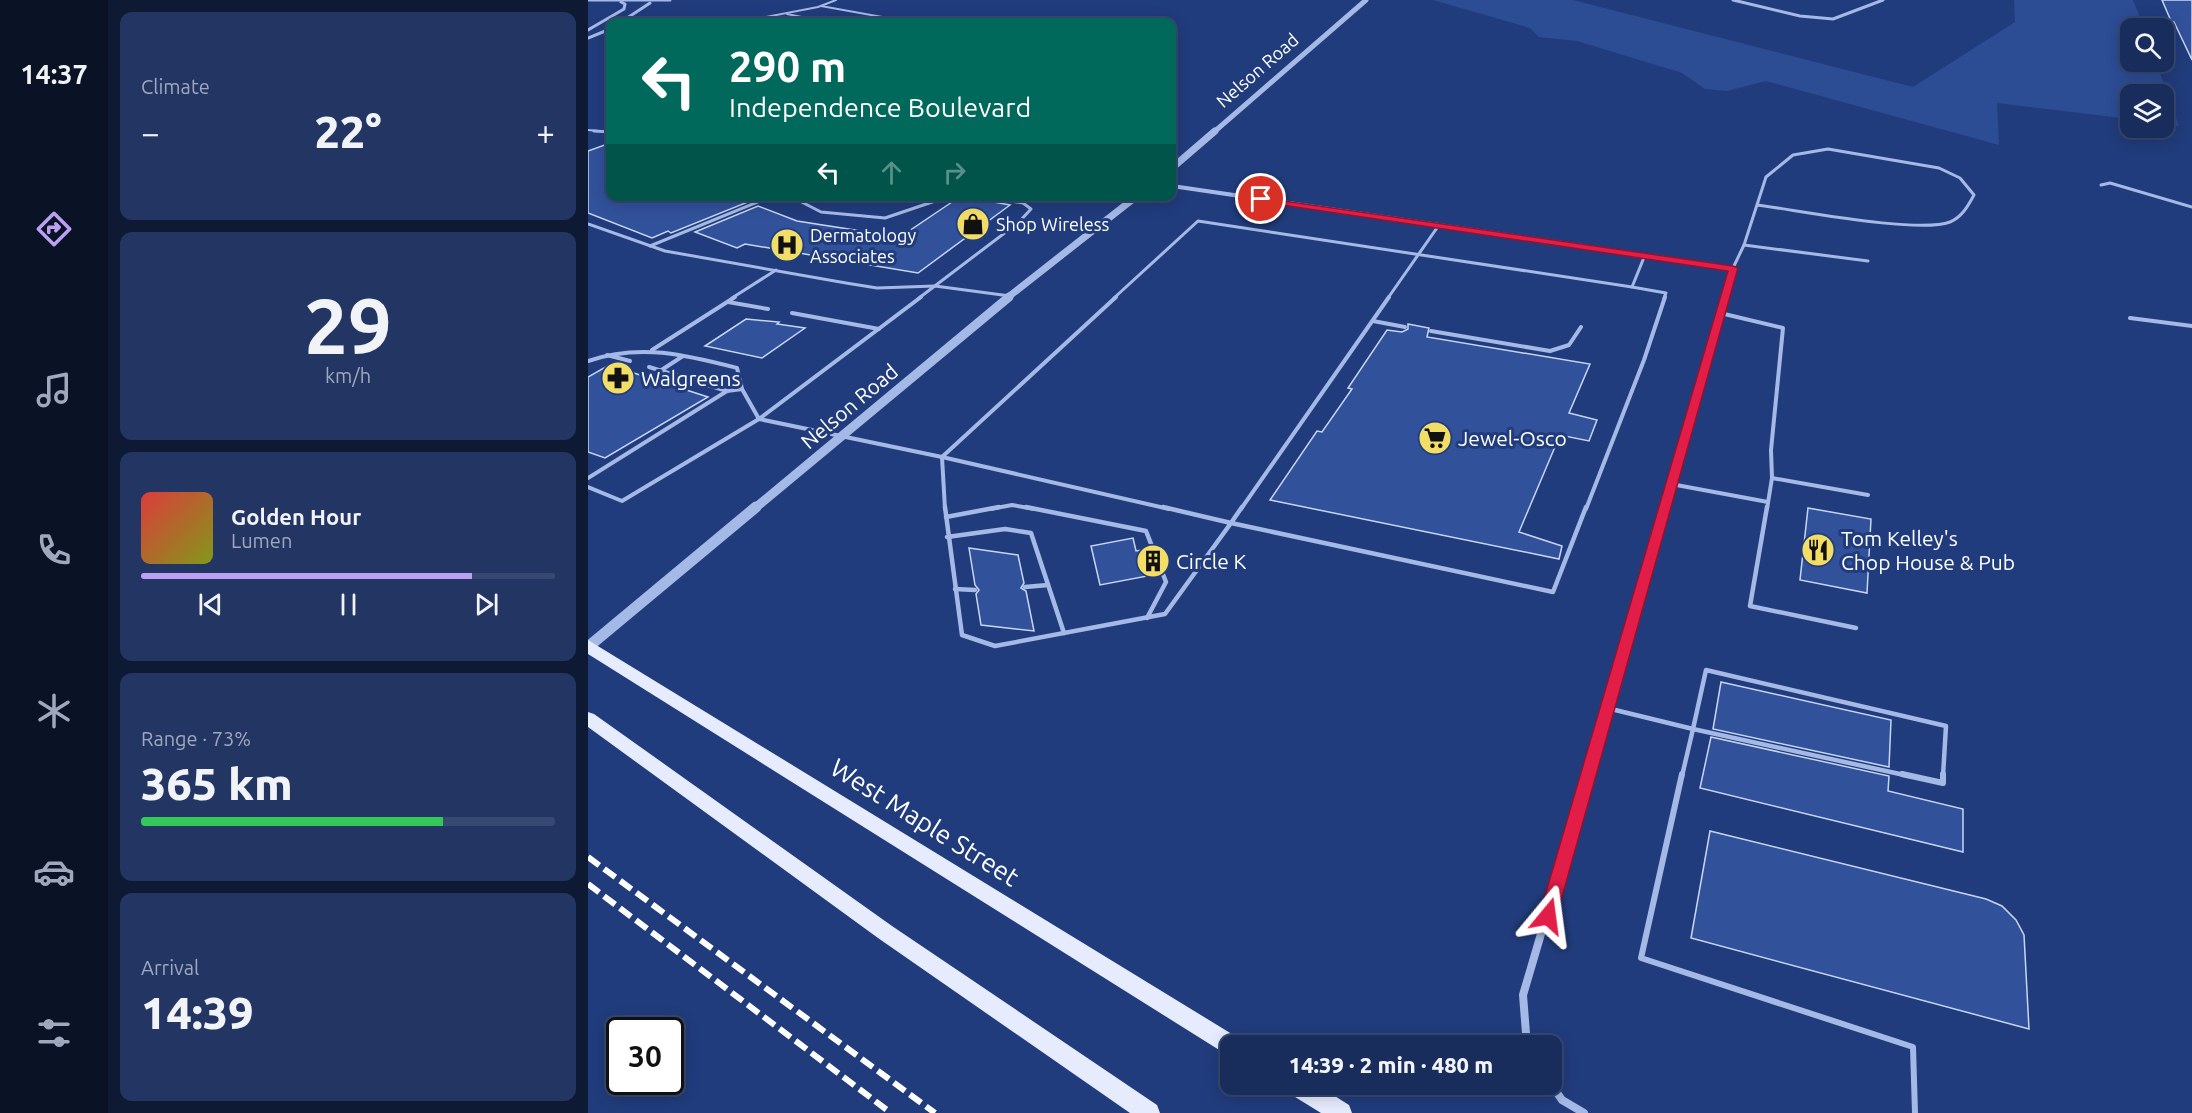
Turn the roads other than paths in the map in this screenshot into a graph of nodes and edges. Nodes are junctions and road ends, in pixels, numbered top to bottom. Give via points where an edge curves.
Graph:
1 (588, 0) edge
2 (670, 0) edge
3 (836, 0) edge
4 (1366, 0) edge
5 (1733, 0) edge
6 (1883, 0) edge
7 (658, 1) edge
8 (621, 2) junction
9 (821, 6) junction
10 (785, 14) junction
11 (609, 18) edge
12 (627, 18) edge
13 (762, 18) edge
14 (802, 18) edge
15 (888, 18) edge
16 (606, 20) edge
17 (588, 30) edge
18 (606, 31) edge
19 (588, 38) edge
20 (588, 130) edge
21 (606, 132) edge
22 (1176, 165) edge
23 (2100, 185) dead end
24 (1176, 187) edge
25 (760, 201) edge
26 (800, 201) edge
27 (935, 201) edge
28 (1011, 201) edge
29 (1131, 201) edge
30 (1757, 205) junction
31 (2192, 207) edge
32 (588, 224) edge
33 (1439, 225) junction
34 (1744, 244) junction
35 (650, 246) junction
36 (1420, 254) junction
37 (1645, 255) junction
38 (1868, 261) dead end
39 (1733, 268) junction
40 (777, 270) junction
41 (935, 286) junction
42 (1632, 287) junction
43 (1010, 296) junction
44 (728, 302) junction
45 (768, 309) dead end
46 (792, 313) dead end
47 (1720, 313) junction
48 (2130, 318) dead end
49 (1372, 321) junction
50 (1406, 327) dead end
51 (1581, 327) dead end
52 (2192, 327) edge
53 (879, 329) junction
54 (1431, 331) dead end
55 (652, 350) junction
56 (604, 354) junction
57 (683, 356) junction
58 (588, 361) edge
59 (630, 362) dead end
60 (649, 368) dead end
61 (660, 370) junction
62 (742, 389) junction
63 (727, 391) junction
64 (759, 419) junction
65 (843, 437) junction
66 (942, 457) junction
67 (588, 478) edge
68 (1772, 478) junction
69 (1671, 484) junction
70 (588, 488) edge
71 (1868, 495) dead end
72 (1768, 502) junction
73 (946, 517) junction
74 (1231, 523) junction
75 (947, 537) junction
76 (1048, 585) junction
77 (1025, 587) dead end
78 (955, 589) junction
79 (975, 590) dead end
80 (1147, 618) junction
81 (1856, 628) dead end
82 (1064, 633) junction
83 (588, 647) edge
84 (1607, 708) junction
85 (588, 718) edge
86 (1693, 729) junction
87 (1526, 1035) edge
88 (1220, 1039) edge
89 (1312, 1095) edge
90 (1559, 1095) edge
91 (1149, 1113) edge
92 (1341, 1113) edge
93 (1584, 1113) edge
94 (1915, 1113) edge

1 - 8 street
2 - 7 street
3 - 9 lane
4 - 22 street, Nelson Road
5 - 6 street via 1800,16 1833,19
7 - 8 street
7 - 12 street
8 - 11 street via 624,9
9 - 10 lane
9 - 15 lane
10 - 13 lane
10 - 14 lane
16 - 17 street
18 - 19 street
20 - 21 lane
23 - 31 lane via 2110,183
24 - 33 street
25 - 35 lane
26 - 27 lane via 821,212 885,218
28 - 41 lane via 1031,209
29 - 43 street, Nelson Road
30 - 30 lane via 1766,177 1793,155 1828,149 1938,168 1960,178 1974,195 1967,212 1948,224 1926,227
30 - 34 lane
32 - 35 lane
33 - 36 lane
33 - 37 street
34 - 38 lane
34 - 39 lane
35 - 40 lane
36 - 42 lane
36 - 49 lane
36 - 66 lane via 1198,221
37 - 39 street
37 - 42 lane
39 - 47 street
40 - 41 lane via 877,288
40 - 44 lane
41 - 43 lane
41 - 53 lane
42 - 74 lane via 1666,293 1640,371 1553,592
43 - 65 street, Nelson Road
44 - 45 lane
44 - 55 lane
46 - 53 lane
47 - 68 lane via 1783,328 1771,450
47 - 69 street
48 - 52 lane
49 - 50 lane
49 - 74 lane
51 - 54 lane via 1569,345 1550,351
53 - 64 lane
55 - 56 lane via 636,348
55 - 57 lane
56 - 58 lane
56 - 59 lane
57 - 61 lane
57 - 62 lane via 737,368
60 - 61 lane
61 - 63 lane
62 - 63 lane
62 - 64 lane
63 - 67 lane
64 - 65 lane
64 - 70 lane via 622,501
65 - 66 lane
65 - 83 street, Nelson Road
66 - 73 lane
66 - 74 lane
68 - 71 lane
68 - 72 lane
69 - 72 lane
69 - 84 street
72 - 81 lane via 1750,606
73 - 75 lane
73 - 80 lane via 1012,505 1146,531 1166,582
74 - 80 lane via 1165,614
75 - 76 lane via 1005,529 1030,532
75 - 78 lane
76 - 77 lane
76 - 82 lane
78 - 79 lane
78 - 82 lane via 962,635 995,646
80 - 82 lane
83 - 88 main road, West Maple Street
84 - 86 lane
84 - 87 street via 1523,995
85 - 91 main road via 885,932
86 - 86 lane via 1706,670 1946,726 1943,783
86 - 94 lane via 1641,958 1913,1047
89 - 92 main road
90 - 93 street

